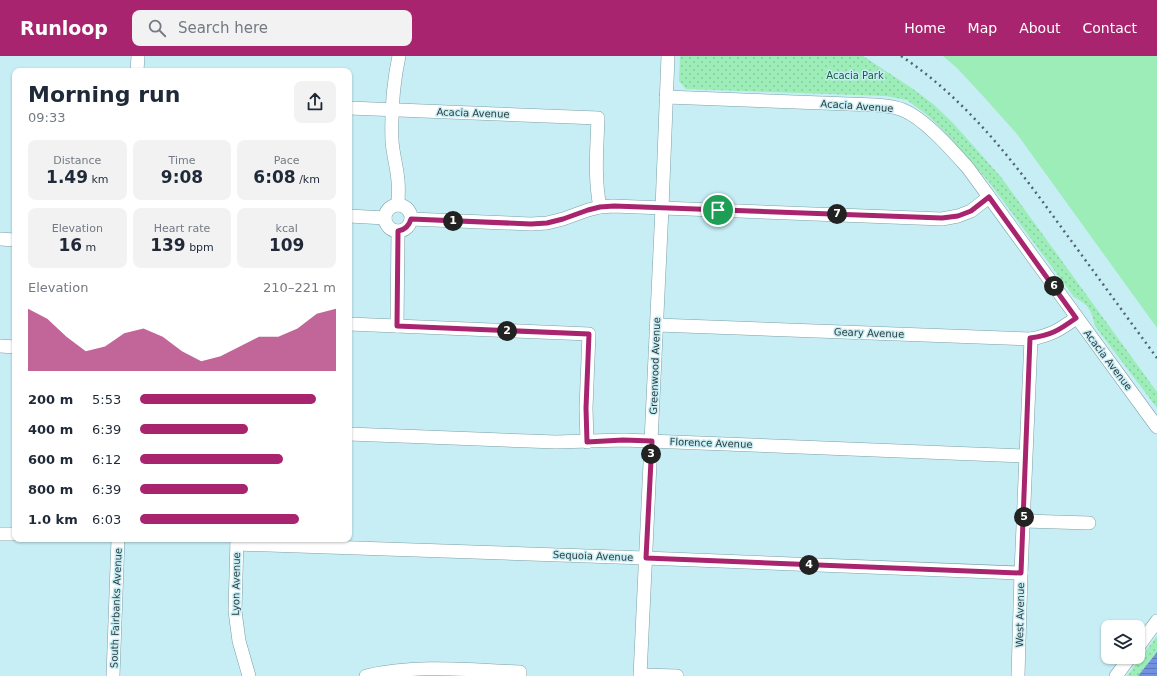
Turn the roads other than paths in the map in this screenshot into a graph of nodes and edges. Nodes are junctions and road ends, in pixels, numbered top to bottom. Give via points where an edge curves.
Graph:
1 (138, 56) edge
2 (399, 56) edge
3 (668, 56) edge
4 (137, 68) edge
5 (666, 97) junction
6 (352, 108) edge
7 (392, 110) junction
8 (989, 197) junction
9 (398, 205) junction
10 (600, 207) junction
11 (662, 208) junction
12 (352, 216) edge
13 (385, 218) junction
14 (411, 219) junction
15 (398, 231) junction
16 (0, 239) edge
17 (12, 240) edge
18 (1076, 318) junction
19 (352, 324) edge
20 (657, 325) junction
21 (397, 326) junction
22 (1030, 338) junction
23 (0, 346) edge
24 (12, 347) edge
25 (1157, 427) edge
26 (352, 434) edge
27 (652, 441) junction
28 (587, 442) junction
29 (1025, 456) junction
30 (1024, 521) junction
31 (1089, 523) dead end
32 (0, 534) edge
33 (12, 534) edge
34 (118, 542) edge
35 (237, 542) edge
36 (646, 558) junction
37 (1021, 573) junction
38 (1157, 621) edge
39 (1145, 637) edge
40 (1125, 664) edge
41 (520, 674) edge
42 (640, 675) edge
43 (114, 676) edge
44 (249, 676) edge
45 (366, 676) edge
46 (677, 676) edge
47 (1018, 676) edge
48 (1116, 676) edge

1 - 4 street
2 - 7 street
3 - 5 street, Greenwood Avenue
5 - 8 street, Acacia Avenue via 890,106 909,113 924,124 954,152
5 - 11 street, Greenwood Avenue
6 - 7 street, Acacia Avenue
7 - 9 street via 392,142 398,180
7 - 10 street, Acacia Avenue via 598,118 596,190
8 - 11 street via 971,211 942,218
8 - 18 street, Acacia Avenue
9 - 13 street via 390,208
9 - 14 street via 408,210
10 - 11 street
10 - 14 street via 563,219 539,223
11 - 20 street, Greenwood Avenue
12 - 13 street
13 - 15 street via 387,226
14 - 15 street via 408,226
15 - 21 street
16 - 17 street
18 - 22 street, Geary Avenue via 1053,333
18 - 25 street, Acacia Avenue
19 - 21 street
20 - 22 street, Geary Avenue
20 - 27 street, Greenwood Avenue
21 - 28 street via 589,334
22 - 29 street, West Avenue
23 - 24 street
26 - 28 street, Florence Avenue
27 - 28 street, Florence Avenue
27 - 29 street, Florence Avenue
27 - 36 street, Greenwood Avenue
29 - 30 street, West Avenue
30 - 31 street
30 - 37 street, West Avenue
32 - 33 street
34 - 43 street, South Fairbanks Avenue
35 - 36 street, Sequoia Avenue
35 - 44 street, Lyon Avenue via 235,611 239,641
36 - 37 street, Sequoia Avenue
36 - 42 street, Greenwood Avenue
37 - 47 street, West Avenue
38 - 39 street
40 - 48 street
41 - 45 street via 434,668 390,671
42 - 46 street

